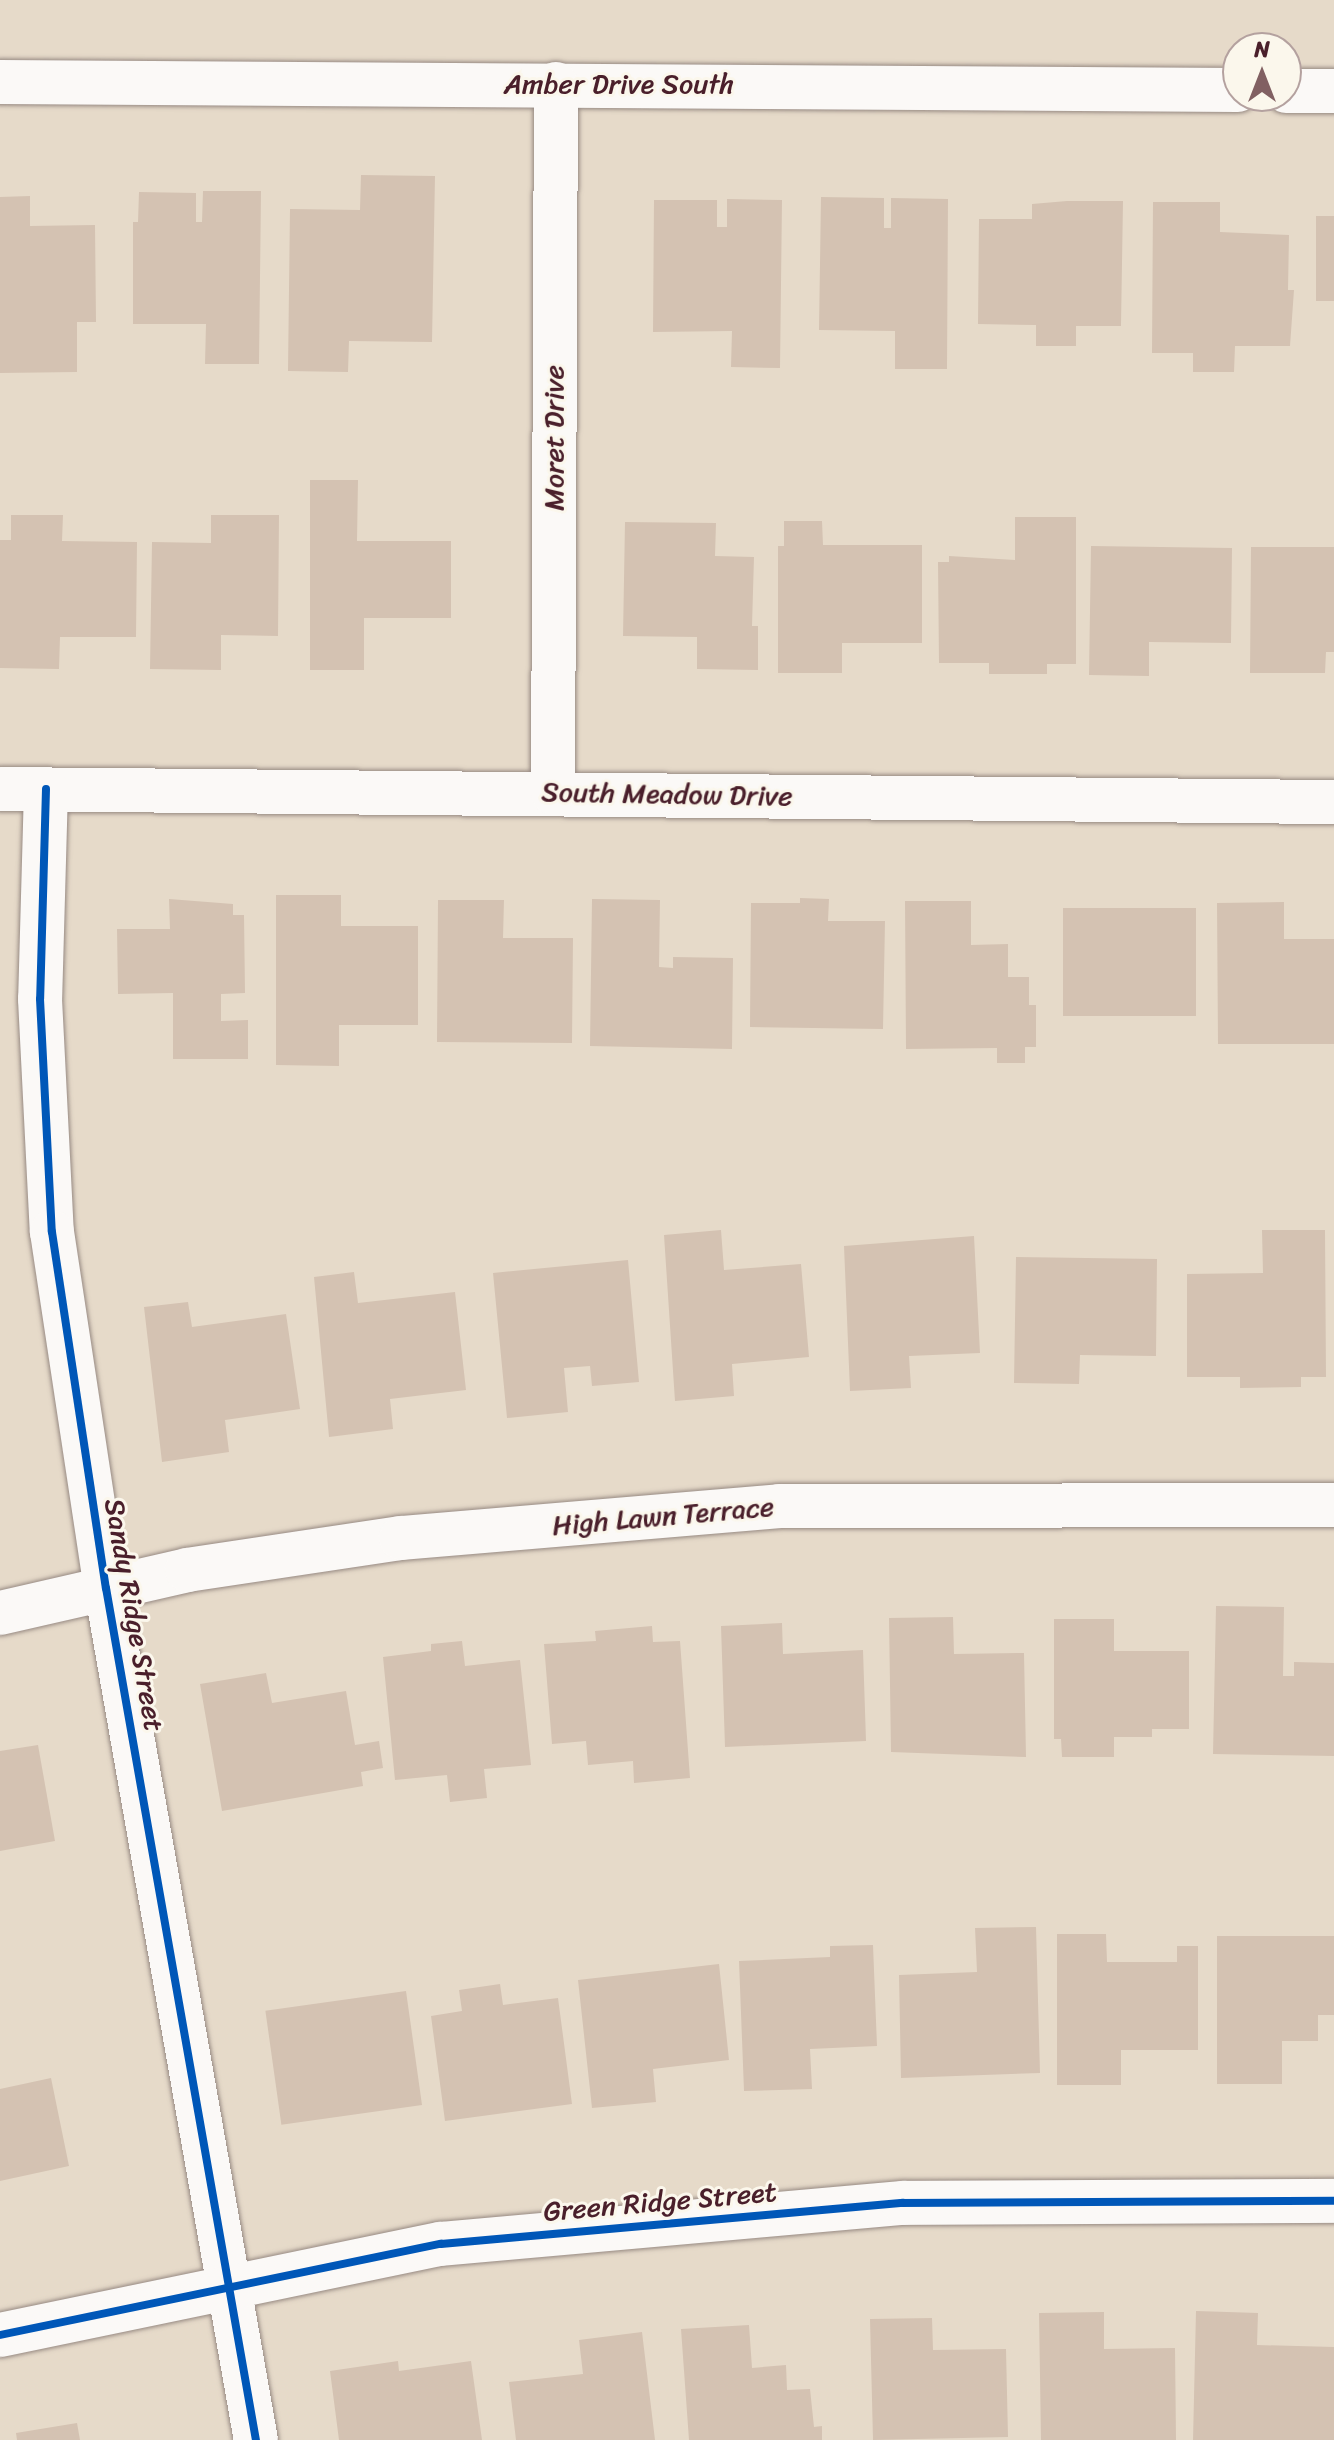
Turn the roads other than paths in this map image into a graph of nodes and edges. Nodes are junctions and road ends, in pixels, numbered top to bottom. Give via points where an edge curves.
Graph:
1 (0, 82) edge
2 (556, 84) junction
3 (1222, 90) edge
4 (1302, 91) edge
5 (1334, 91) edge
6 (0, 789) edge
7 (46, 789) junction
8 (553, 793) junction
9 (1334, 802) edge
10 (1334, 1505) edge
11 (106, 1588) junction
12 (0, 1613) edge
13 (1334, 2201) edge
14 (229, 2286) junction
15 (0, 2335) edge
16 (256, 2440) edge

1 - 2 street, Amber Drive South
2 - 3 street, Amber Drive South
2 - 8 street, Moret Drive
4 - 5 street
6 - 7 street, South Meadow Drive
7 - 8 street, South Meadow Drive
7 - 11 street, Sandy Ridge Street via 40,999 52,1232
8 - 9 street, South Meadow Drive
10 - 11 street, High Lawn Terrace via 779,1506 401,1538 187,1570
11 - 12 street, High Lawn Terrace
11 - 14 street, Sandy Ridge Street
13 - 14 street, Green Ridge Street via 903,2203 441,2244
14 - 15 street, Green Ridge Street
14 - 16 street, Sandy Ridge Street

